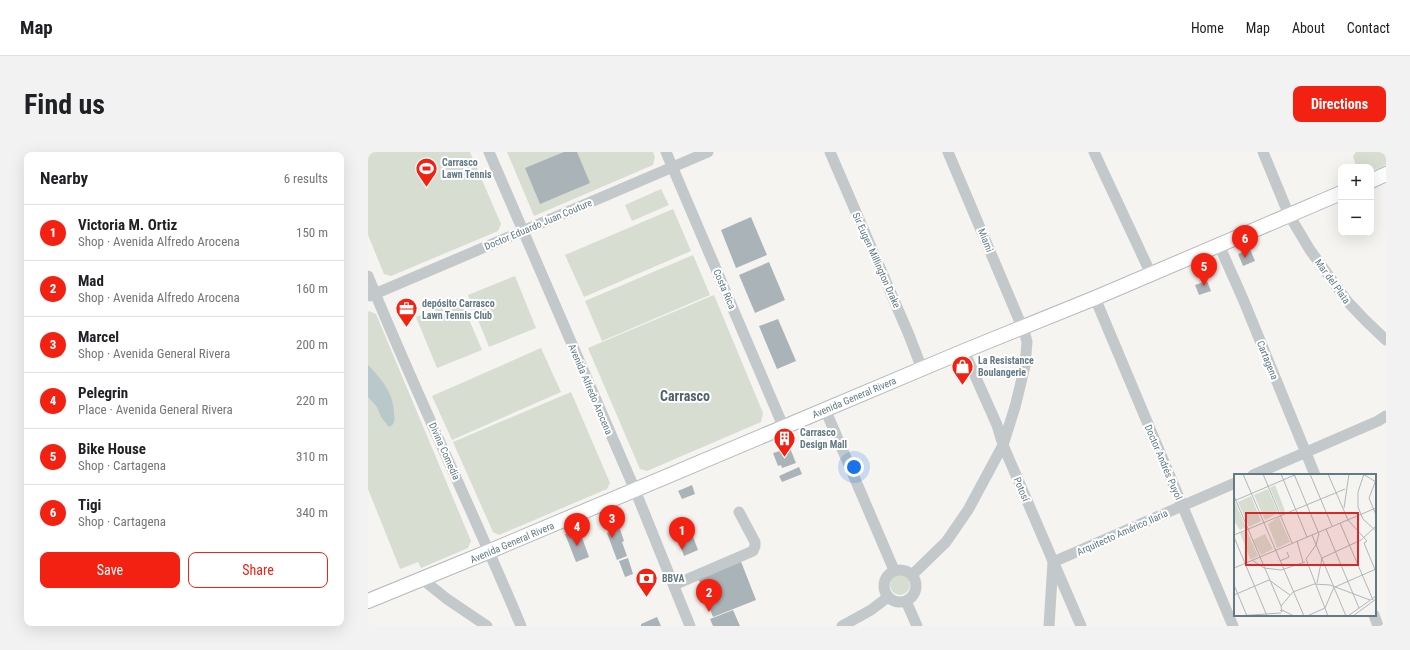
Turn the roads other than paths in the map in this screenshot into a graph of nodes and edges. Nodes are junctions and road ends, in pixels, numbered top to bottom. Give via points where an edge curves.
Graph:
1 (489, 152) edge
2 (666, 152) edge
3 (708, 152) edge
4 (830, 152) edge
5 (948, 152) edge
6 (1094, 152) edge
7 (1263, 152) edge
8 (672, 166) junction
9 (1386, 174) edge
10 (1374, 179) edge
11 (1338, 194) edge
12 (1289, 215) junction
13 (523, 230) junction
14 (1219, 245) junction
15 (1150, 274) junction
16 (368, 276) edge
17 (372, 295) edge
18 (1095, 298) junction
19 (1022, 327) junction
20 (1386, 340) edge
21 (964, 351) junction
22 (922, 369) junction
23 (825, 409) junction
24 (1386, 416) edge
25 (783, 426) junction
26 (1003, 445) junction
27 (1306, 452) junction
28 (1255, 474) edge
29 (1315, 474) edge
30 (1234, 483) edge
31 (634, 490) junction
32 (1182, 506) junction
33 (739, 512) dead end
34 (490, 551) junction
35 (1053, 562) junction
36 (894, 570) junction
37 (912, 575) junction
38 (422, 579) junction
39 (674, 585) junction
40 (888, 597) junction
41 (368, 601) edge
42 (906, 601) junction
43 (1374, 616) edge
44 (487, 626) edge
45 (522, 626) edge
46 (690, 626) edge
47 (842, 626) edge
48 (917, 626) edge
49 (1049, 626) edge
50 (1081, 626) edge
51 (1232, 626) edge
52 (1378, 626) edge

1 - 13 street, Avenida Alfredo Arocena
2 - 8 street, Costa Rica
3 - 8 street, Doctor Eduardo Juan Couture
4 - 22 street, Sir Eugen Millington Drake
5 - 19 street, Miami
6 - 15 street
7 - 12 street, Mar del Plata
8 - 13 street, Doctor Eduardo Juan Couture
8 - 25 street, Costa Rica
9 - 10 main road
11 - 12 main road, Avenida General Rivera
12 - 14 main road, Avenida General Rivera
12 - 20 street, Mar del Plata via 1310,250 1347,301
13 - 17 street, Doctor Eduardo Juan Couture
13 - 31 street, Avenida Alfredo Arocena
14 - 15 main road, Avenida General Rivera
14 - 27 street, Cartagena
15 - 18 main road, Avenida General Rivera
16 - 17 street, Divina Comedia
17 - 34 street, Divina Comedia
18 - 19 main road, Avenida General Rivera
18 - 32 street, Doctor Andrés Puyol
19 - 21 main road, Avenida General Rivera
19 - 26 street, Miami via 1027,342 1027,356
21 - 22 main road, Avenida General Rivera
21 - 26 street, Potosí via 997,425
22 - 23 main road, Avenida General Rivera
23 - 25 main road, Avenida General Rivera
23 - 36 street
24 - 27 street
25 - 31 main road, Avenida General Rivera
26 - 35 street, Potosí
26 - 37 street, Miami via 968,510 946,542
27 - 28 street
27 - 29 street, Cartagena
30 - 32 street, Arquitecto Américo Ilaria
31 - 34 main road, Avenida General Rivera
31 - 39 street, Avenida Alfredo Arocena
32 - 35 street, Arquitecto Américo Ilaria
32 - 51 street, Doctor Andrés Puyol
33 - 39 street via 755,542 753,551
34 - 38 main road, Avenida General Rivera
34 - 45 street, Divina Comedia
35 - 49 street
35 - 50 street, Potosí
36 - 37 street via 904,570
36 - 40 street via 884,580 884,589
37 - 42 street via 916,589
38 - 41 main road, Avenida General Rivera
38 - 44 street
39 - 46 street, Avenida Alfredo Arocena
40 - 42 street via 894,601
40 - 47 street
42 - 48 street
43 - 52 street

